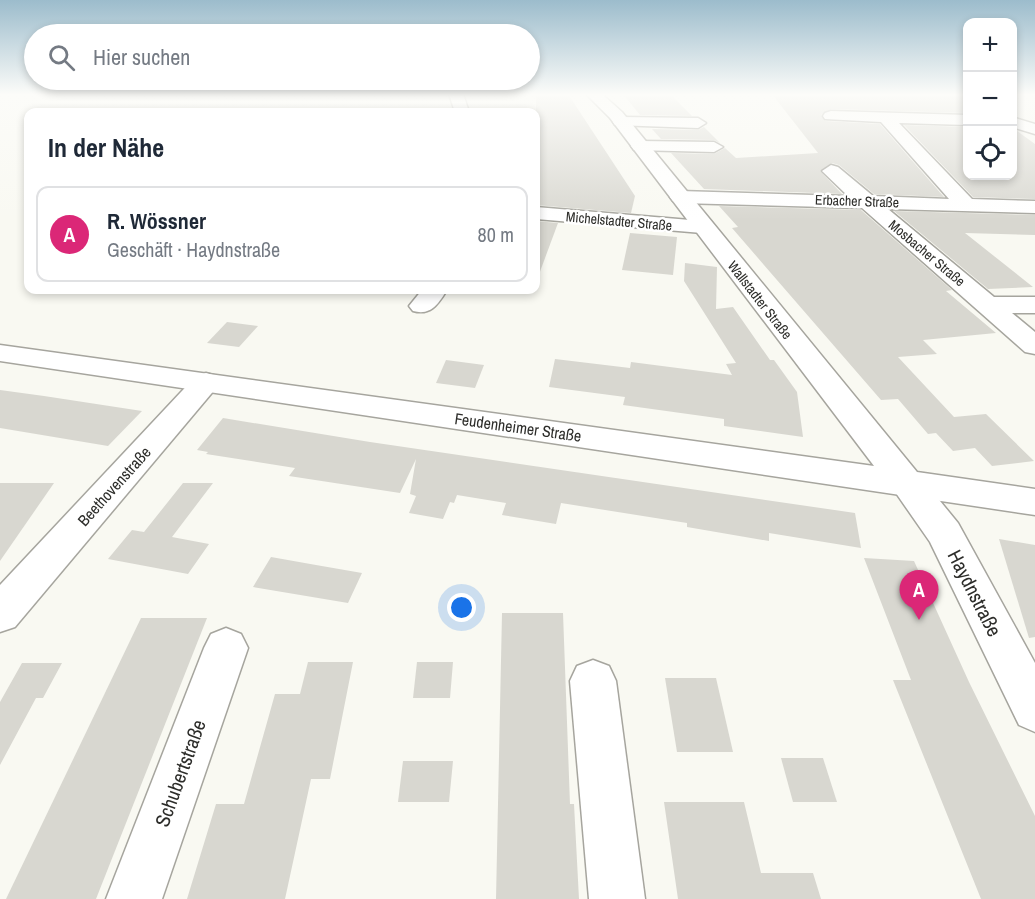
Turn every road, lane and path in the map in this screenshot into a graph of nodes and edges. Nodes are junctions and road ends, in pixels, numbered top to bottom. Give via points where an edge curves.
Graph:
1 (634, 136) edge
2 (902, 136) edge
3 (887, 140) dead end
4 (906, 140) junction
5 (640, 146) junction
6 (714, 147) dead end
7 (831, 171) dead end
8 (680, 197) junction
9 (868, 201) junction
10 (966, 205) junction
11 (1035, 207) edge
12 (540, 213) edge
13 (702, 227) junction
14 (986, 305) junction
15 (1035, 305) edge
16 (1035, 346) edge
17 (0, 353) edge
18 (206, 382) junction
19 (906, 483) junction
20 (1035, 502) edge
21 (7, 597) edge
22 (226, 648) dead end
23 (593, 681) dead end
24 (1035, 709) edge
25 (134, 899) edge
26 (617, 899) edge

1 - 5 street, Wallstadter Straße
2 - 4 street
3 - 4 street
4 - 10 street
5 - 6 street
5 - 8 street, Wallstadter Straße
7 - 9 street, Mosbacher Straße
8 - 9 street, Erbacher Straße
8 - 13 street, Wallstadter Straße
9 - 10 street, Erbacher Straße
9 - 14 street, Mosbacher Straße
10 - 11 street, Erbacher Straße
12 - 13 street, Michelstadter Straße
13 - 19 street, Wallstadter Straße
14 - 15 street
14 - 16 street, Mosbacher Straße
17 - 18 street, Feudenheimer Straße
18 - 19 street, Feudenheimer Straße
18 - 21 street, Beethovenstraße
19 - 20 street, Feudenheimer Straße
19 - 24 street, Haydnstraße via 945,533
22 - 25 street, Schubertstraße
23 - 26 street

